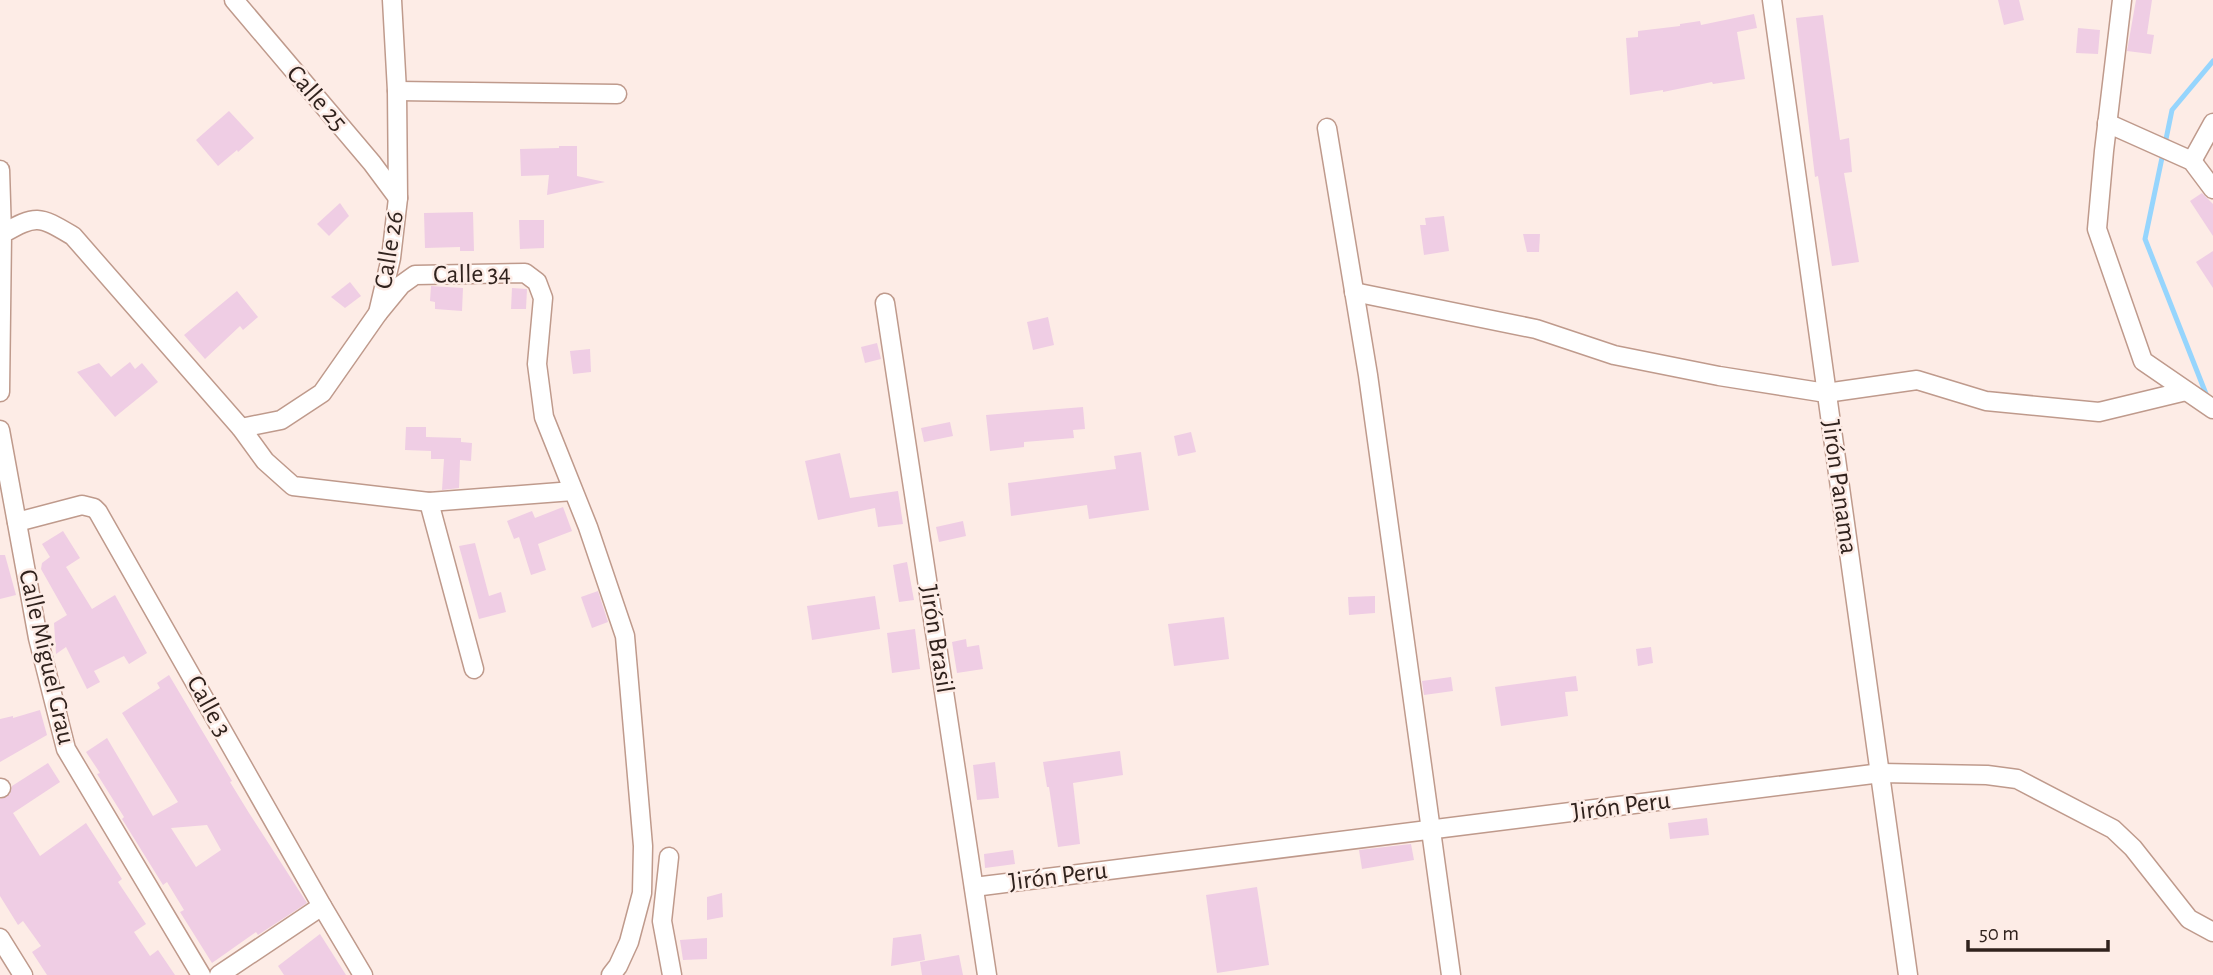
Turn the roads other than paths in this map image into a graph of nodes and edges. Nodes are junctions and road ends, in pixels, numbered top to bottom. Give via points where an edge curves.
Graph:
1 (234, 0) edge
2 (392, 0) edge
3 (1772, 0) edge
4 (2122, 0) edge
5 (397, 91) junction
6 (617, 94) dead end
7 (2107, 123) junction
8 (2213, 123) edge
9 (1327, 128) dead end
10 (2192, 161) junction
11 (0, 170) edge
12 (2213, 189) edge
13 (398, 198) junction
14 (2, 234) junction
15 (1354, 292) junction
16 (885, 303) dead end
17 (378, 313) junction
18 (2186, 391) junction
19 (0, 393) edge
20 (1826, 393) junction
21 (2213, 409) edge
22 (241, 428) junction
23 (0, 430) edge
24 (573, 491) junction
25 (429, 502) junction
26 (17, 522) junction
27 (474, 669) dead end
28 (1881, 773) junction
29 (1431, 829) junction
30 (669, 857) dead end
31 (974, 887) junction
32 (322, 906) junction
33 (662, 921) junction
34 (633, 927) junction
35 (2213, 932) edge
36 (0, 937) edge
37 (23, 975) edge
38 (201, 975) edge
39 (219, 975) edge
40 (363, 975) edge
41 (611, 975) edge
42 (672, 975) edge
43 (987, 975) edge
44 (1451, 975) edge
45 (1908, 975) edge

1 - 13 street, Calle 25
2 - 5 street, Calle 26
3 - 20 street, Jirón Panama
4 - 7 street
5 - 6 street
5 - 13 street, Calle 26
7 - 10 street
7 - 18 street via 2097,229 2143,362
8 - 10 street
9 - 15 street
10 - 12 street
11 - 14 street
13 - 17 street, Calle 26
14 - 19 street
14 - 22 street via 23,222 45,220 73,236
15 - 20 street via 1536,329 1614,355
15 - 29 street
16 - 31 street, Jirón Brasil
17 - 22 street, Calle 26 via 321,393 281,420
17 - 24 street, Calle 34 via 415,275 525,273 537,282 543,298 537,364 544,417
18 - 20 street via 2099,412 1986,401 1917,380
18 - 21 street
20 - 28 street, Jirón Panama
22 - 25 street via 265,461 292,486
23 - 26 street, Calle Miguel Grau
24 - 25 street
24 - 34 street via 625,636 643,846 642,893
25 - 27 street
26 - 32 street, Calle 3 via 82,505 99,512
26 - 38 street, Calle Miguel Grau via 38,638 66,749
28 - 29 street, Jirón Peru
28 - 35 street, Jirón Peru via 2017,779 2113,829 2189,919
28 - 45 street, Jirón Panama
29 - 31 street, Jirón Peru
29 - 44 street
30 - 33 street
31 - 43 street, Jirón Brasil
32 - 39 street
32 - 40 street, Calle 3
33 - 34 street
33 - 42 street
34 - 41 street
36 - 37 street

